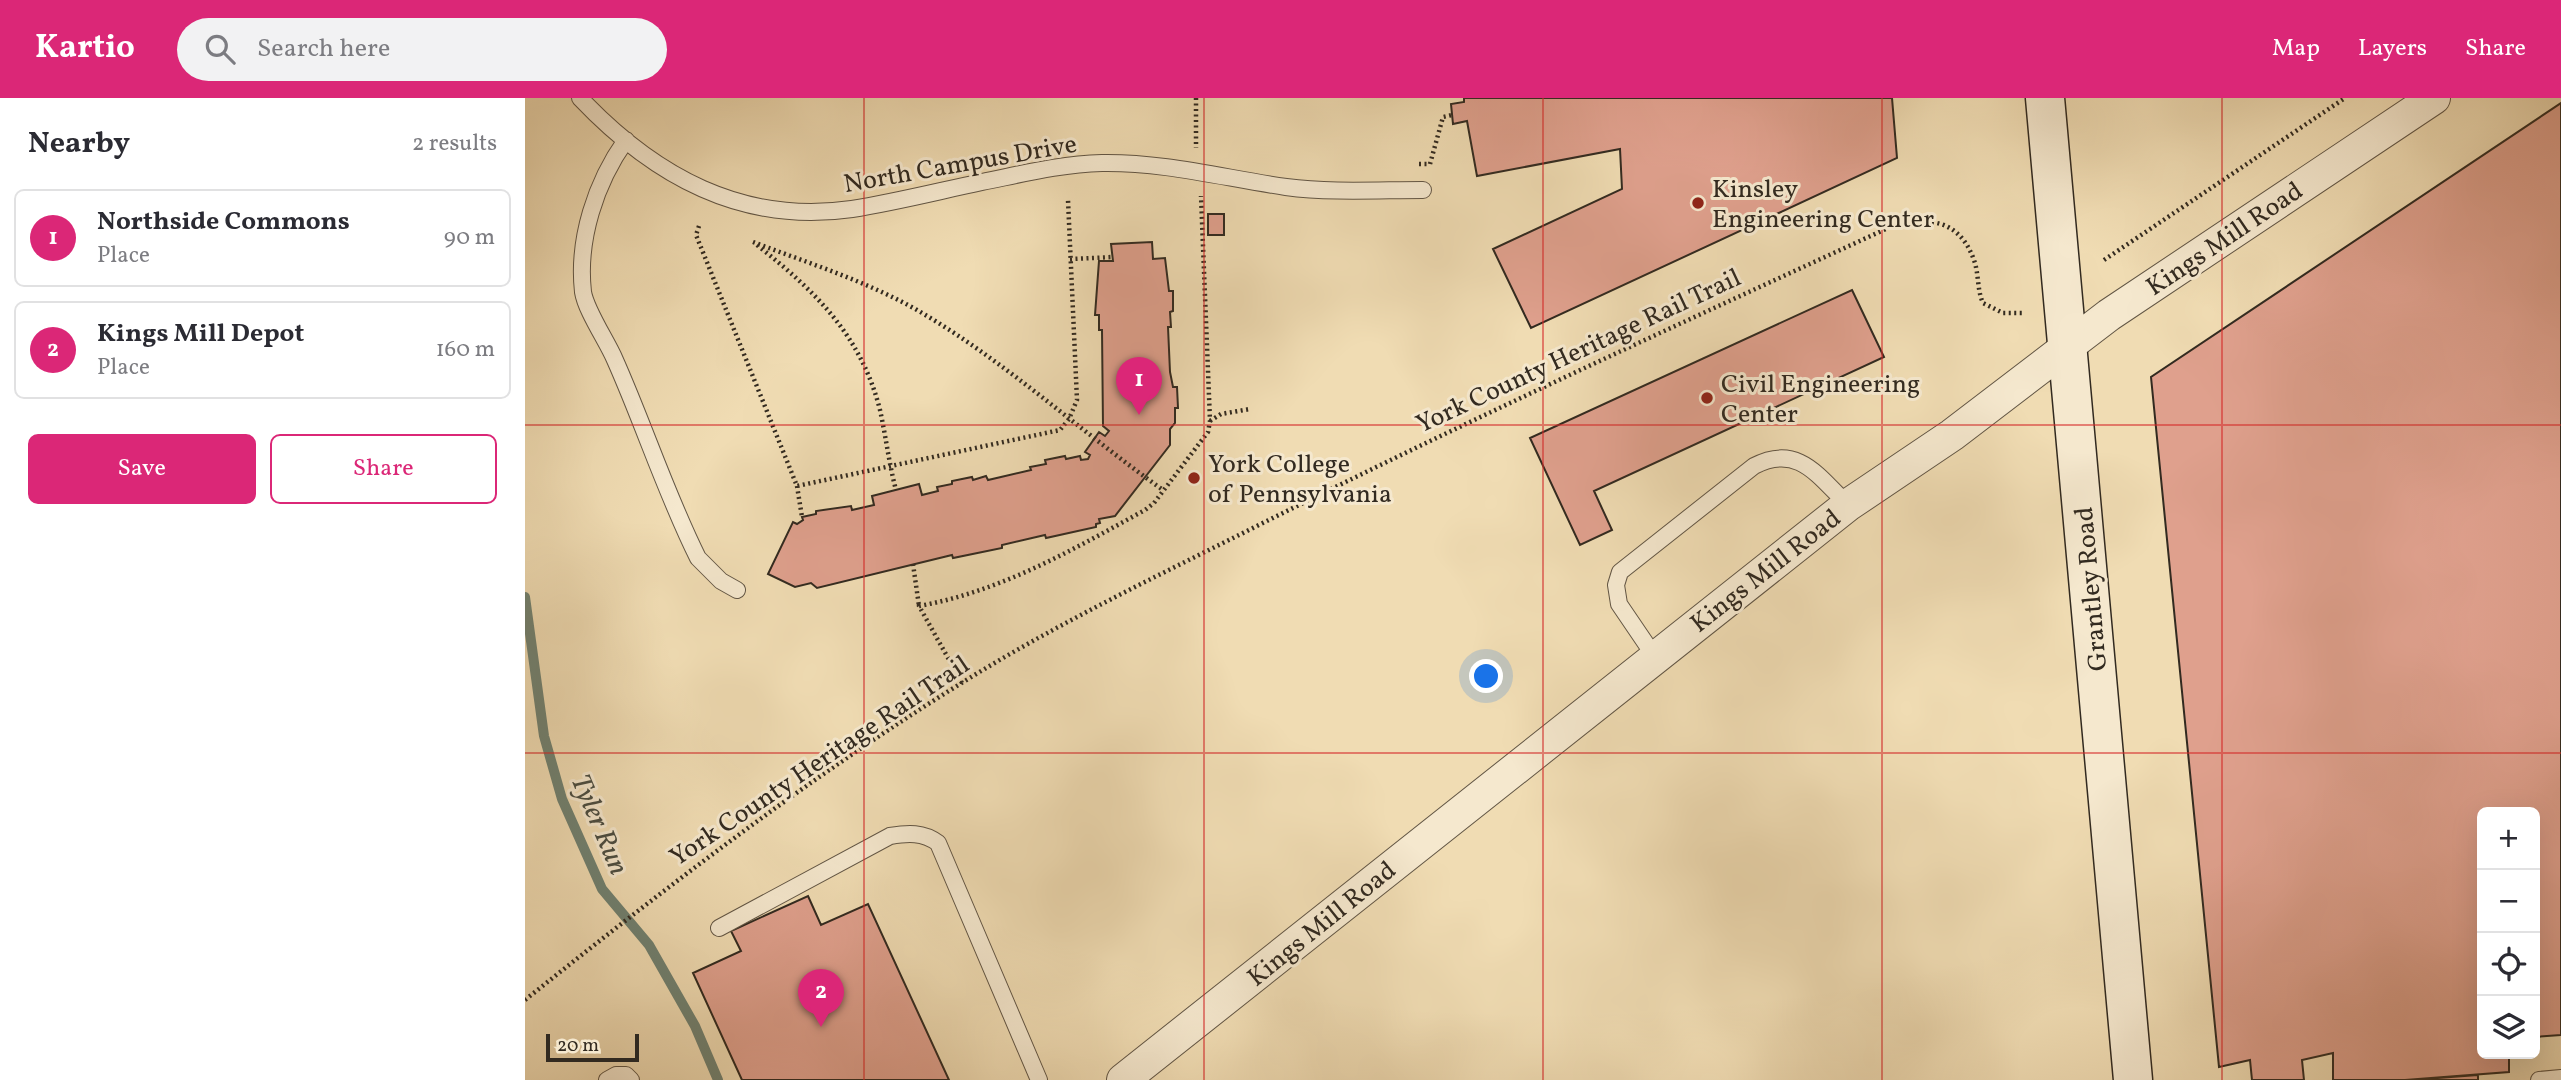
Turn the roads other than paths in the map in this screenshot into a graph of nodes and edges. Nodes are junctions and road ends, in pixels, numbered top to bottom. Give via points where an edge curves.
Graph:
1 (580, 98) edge
2 (2045, 98) edge
3 (2434, 98) edge
4 (626, 140) junction
5 (1423, 190) dead end
6 (2069, 345) junction
7 (1848, 505) junction
8 (737, 590) dead end
9 (1655, 657) junction
10 (719, 928) dead end
11 (2561, 1078) edge
12 (607, 1080) edge
13 (631, 1080) edge
14 (1039, 1080) edge
15 (1123, 1080) edge
16 (2133, 1080) edge
17 (2539, 1080) edge

1 - 4 lane, North Campus Drive
2 - 6 street, Grantley Road
3 - 6 street, Kings Mill Road
4 - 5 lane, North Campus Drive via 690,184 723,199 782,211 852,209 1049,168 1102,163 1164,167 1317,190
4 - 8 lane via 598,188 583,254 583,294 615,358 698,558
6 - 7 street, Kings Mill Road via 1952,435
6 - 16 street, Grantley Road
7 - 9 street, Kings Mill Road
7 - 9 lane via 1799,461 1771,457 1644,551 1620,572 1616,585 1619,604
9 - 15 street, Kings Mill Road
10 - 14 lane via 890,836 913,833 929,837 938,843
11 - 17 lane
12 - 13 lane via 626,1075

